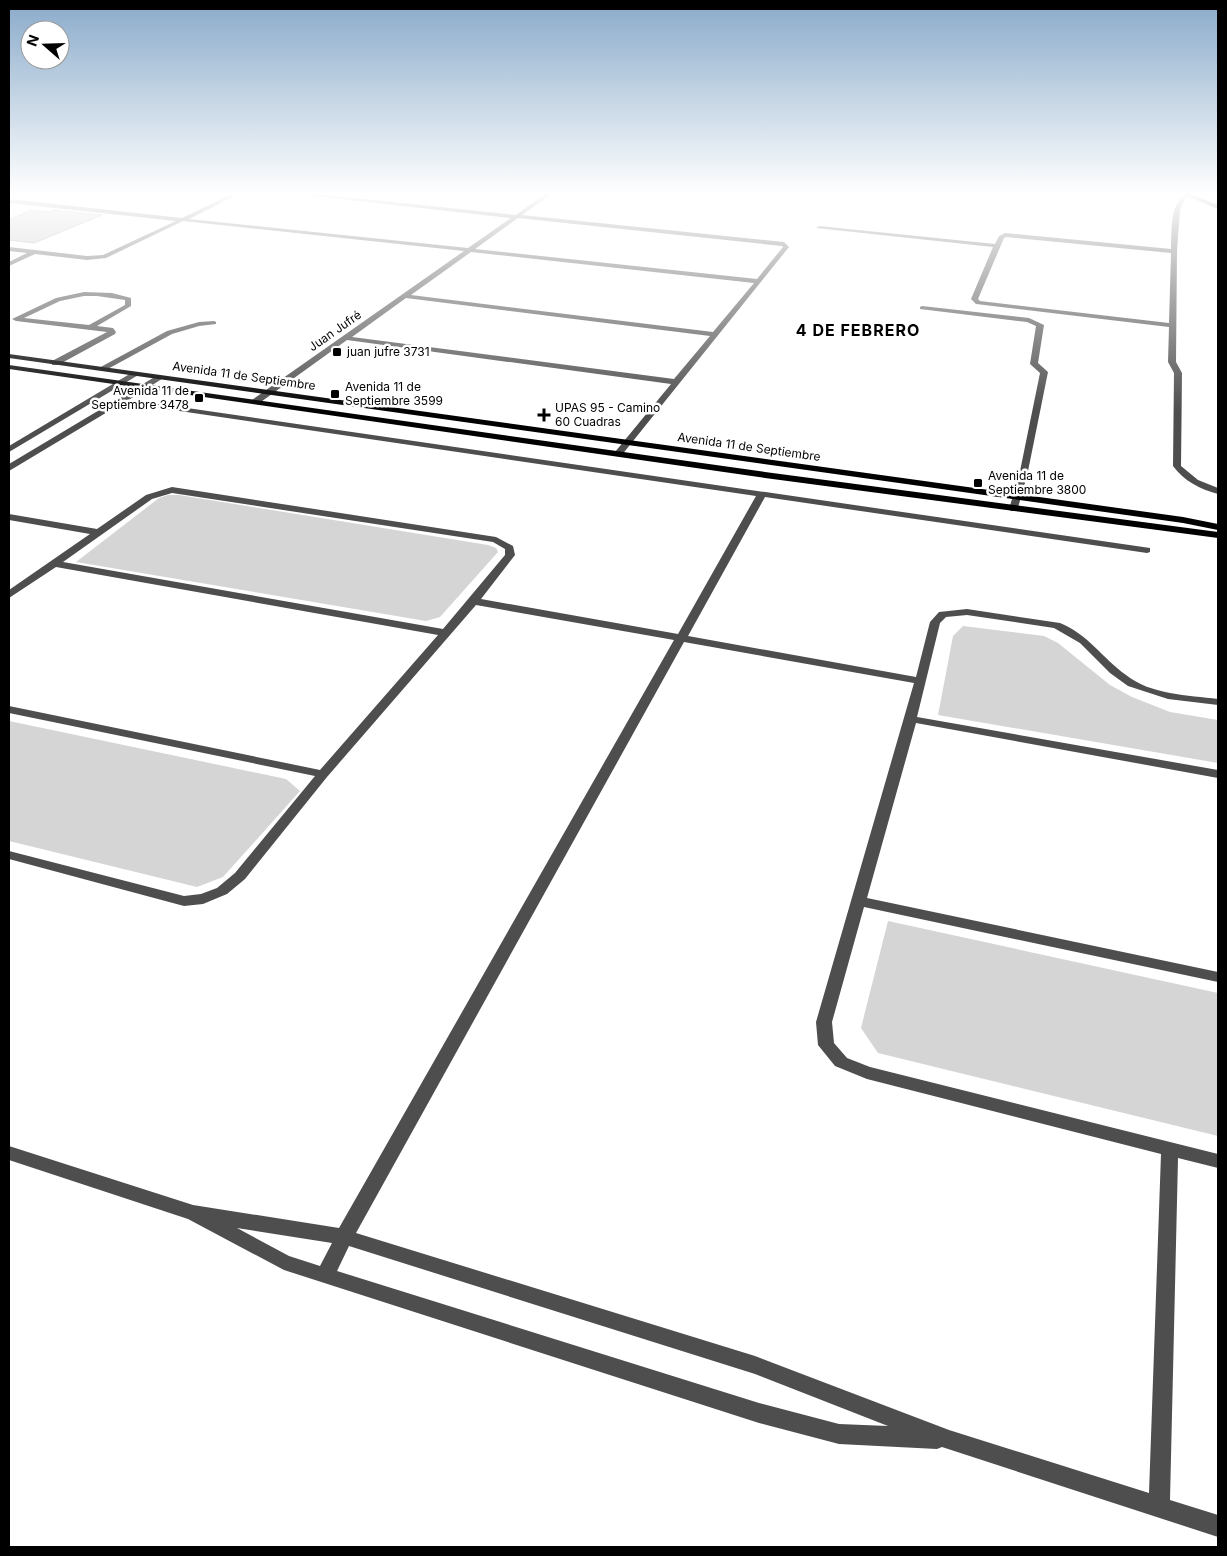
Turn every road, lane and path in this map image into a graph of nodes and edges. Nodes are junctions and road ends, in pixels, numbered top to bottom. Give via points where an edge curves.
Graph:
1 (448, 266) edge
2 (615, 266) edge
3 (771, 266) edge
4 (988, 266) edge
5 (1174, 266) edge
6 (758, 281) junction
7 (404, 296) junction
8 (922, 308) dead end
9 (17, 319) junction
10 (9, 320) edge
11 (214, 323) dead end
12 (1172, 324) junction
13 (89, 328) junction
14 (714, 334) junction
15 (345, 338) junction
16 (9, 356) edge
17 (55, 363) junction
18 (9, 367) edge
19 (101, 369) junction
20 (136, 374) junction
21 (161, 377) junction
22 (676, 382) junction
23 (121, 383) junction
24 (146, 386) junction
25 (269, 392) junction
26 (120, 402) junction
27 (255, 402) junction
28 (626, 442) junction
29 (9, 449) edge
30 (618, 454) junction
31 (9, 468) edge
32 (1218, 491) edge
33 (762, 494) junction
34 (1017, 497) junction
35 (1014, 509) junction
36 (9, 517) edge
37 (1218, 528) edge
38 (96, 532) junction
39 (1218, 535) edge
40 (1147, 550) dead end
41 (53, 564) junction
42 (9, 595) edge
43 (474, 601) junction
44 (445, 633) junction
45 (683, 637) junction
46 (920, 681) junction
47 (1218, 702) edge
48 (9, 709) edge
49 (911, 719) junction
50 (323, 774) junction
51 (1218, 774) edge
52 (9, 856) edge
53 (859, 901) junction
54 (1218, 977) edge
55 (1170, 1149) junction
56 (9, 1153) edge
57 (1218, 1161) edge
58 (193, 1213) junction
59 (344, 1237) junction
60 (325, 1276) junction
61 (949, 1440) junction
62 (1159, 1507) junction
63 (1218, 1526) edge

1 - 7 street, Juan Jufré
2 - 6 street
3 - 6 street
4 - 12 street via 974,299 978,302
5 - 12 street
6 - 14 street
7 - 14 street
7 - 15 street, Juan Jufré
8 - 34 street via 1029,320 1040,325 1034,364 1044,372
9 - 10 street
9 - 13 street
9 - 13 street via 70,295 94,294 129,299 128,306
11 - 19 street via 199,322 183,327
12 - 32 street via 1172,362 1178,373 1177,466 1182,474
13 - 17 street via 112,332
14 - 22 street
15 - 22 street
15 - 25 street, Juan Jufré
16 - 17 main road, Avenida 11 de Septiembre
17 - 19 main road, Avenida 11 de Septiembre
18 - 23 main road, Avenida 11 de Septiembre
19 - 20 main road, Avenida 11 de Septiembre
20 - 21 main road, Avenida 11 de Septiembre
20 - 23 street
21 - 24 street
21 - 25 main road, Avenida 11 de Septiembre
22 - 28 street
23 - 24 main road, Avenida 11 de Septiembre
23 - 29 street
24 - 26 street
24 - 27 main road, Avenida 11 de Septiembre
25 - 27 street, Juan Jufré
25 - 28 main road, Avenida 11 de Septiembre
26 - 31 street
26 - 33 street
27 - 30 main road, Avenida 11 de Septiembre
28 - 30 street
28 - 34 main road, Avenida 11 de Septiembre
30 - 35 main road, Avenida 11 de Septiembre
33 - 40 street
33 - 45 street
34 - 35 street
34 - 37 main road, Avenida 11 de Septiembre via 1184,520
35 - 39 main road, Avenida 11 de Septiembre
36 - 38 street
38 - 41 street
38 - 43 street via 149,497 179,490 505,544 510,548 510,555
41 - 42 street
41 - 44 street
43 - 44 street
43 - 45 street
44 - 50 street
45 - 46 street
45 - 59 street
46 - 47 street via 935,622 943,614 967,612 1068,629 1134,686
46 - 49 street
48 - 50 street
49 - 51 street
49 - 53 street
50 - 52 street via 240,876 222,891 202,899 184,901
53 - 54 street
53 - 55 street via 824,1022 826,1045 841,1062 867,1073
55 - 57 street
55 - 62 street
56 - 58 street
58 - 59 street
58 - 60 street via 284,1262
59 - 60 street
59 - 61 street via 755,1365
60 - 61 street via 759,1414 839,1434
61 - 62 street
62 - 63 street

